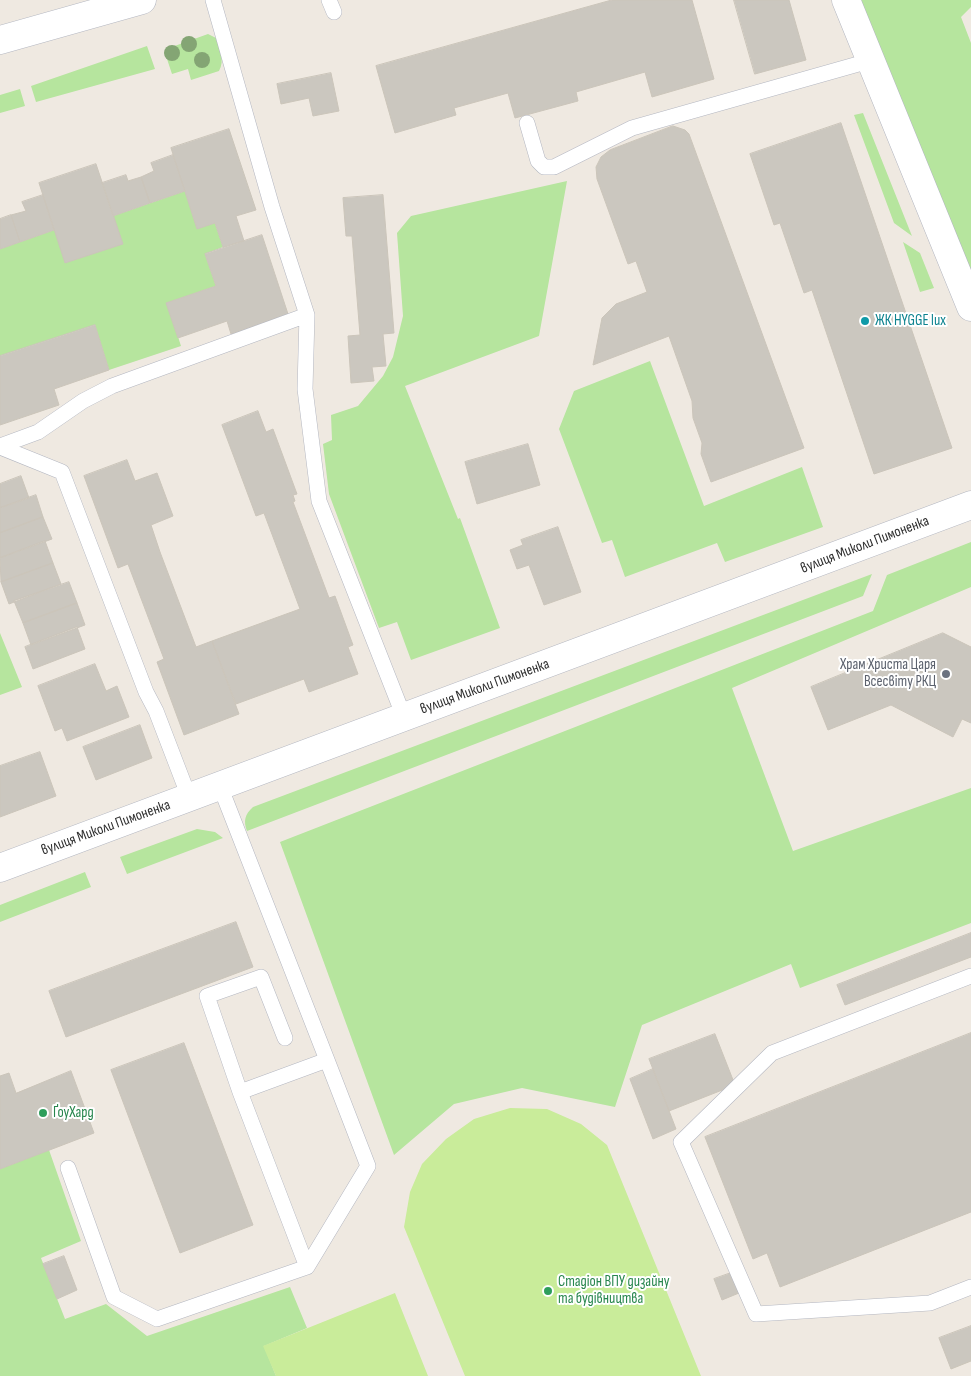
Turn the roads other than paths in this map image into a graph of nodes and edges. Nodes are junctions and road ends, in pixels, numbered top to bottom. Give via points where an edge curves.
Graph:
1 (142, 0) edge
2 (213, 0) edge
3 (846, 0) edge
4 (0, 40) edge
5 (869, 61) junction
6 (527, 123) dead end
7 (971, 306) edge
8 (307, 315) junction
9 (0, 447) edge
10 (971, 505) edge
11 (404, 717) junction
12 (220, 786) junction
13 (189, 797) junction
14 (0, 868) edge
15 (971, 976) edge
16 (285, 1038) dead end
17 (327, 1060) junction
18 (240, 1092) junction
19 (68, 1168) dead end
20 (307, 1267) junction
21 (971, 1287) edge

1 - 4 street
2 - 8 lane via 272,207
3 - 5 street
5 - 6 lane via 632,128 554,167 544,167 538,161
5 - 7 street
8 - 9 lane via 112,386 82,401 38,432
8 - 11 lane via 305,389 319,501
9 - 13 lane via 62,472
10 - 11 street, вулиця Миколи Пимоненка
11 - 12 street, вулиця Миколи Пимоненка
12 - 13 street, вулиця Миколи Пимоненка
12 - 17 lane
13 - 14 street, вулиця Миколи Пимоненка
15 - 21 lane via 772,1053 681,1142 756,1314 930,1303
16 - 18 lane via 261,977 207,996
17 - 18 lane
17 - 20 lane via 368,1166
18 - 20 lane
19 - 20 lane via 114,1297 158,1319

